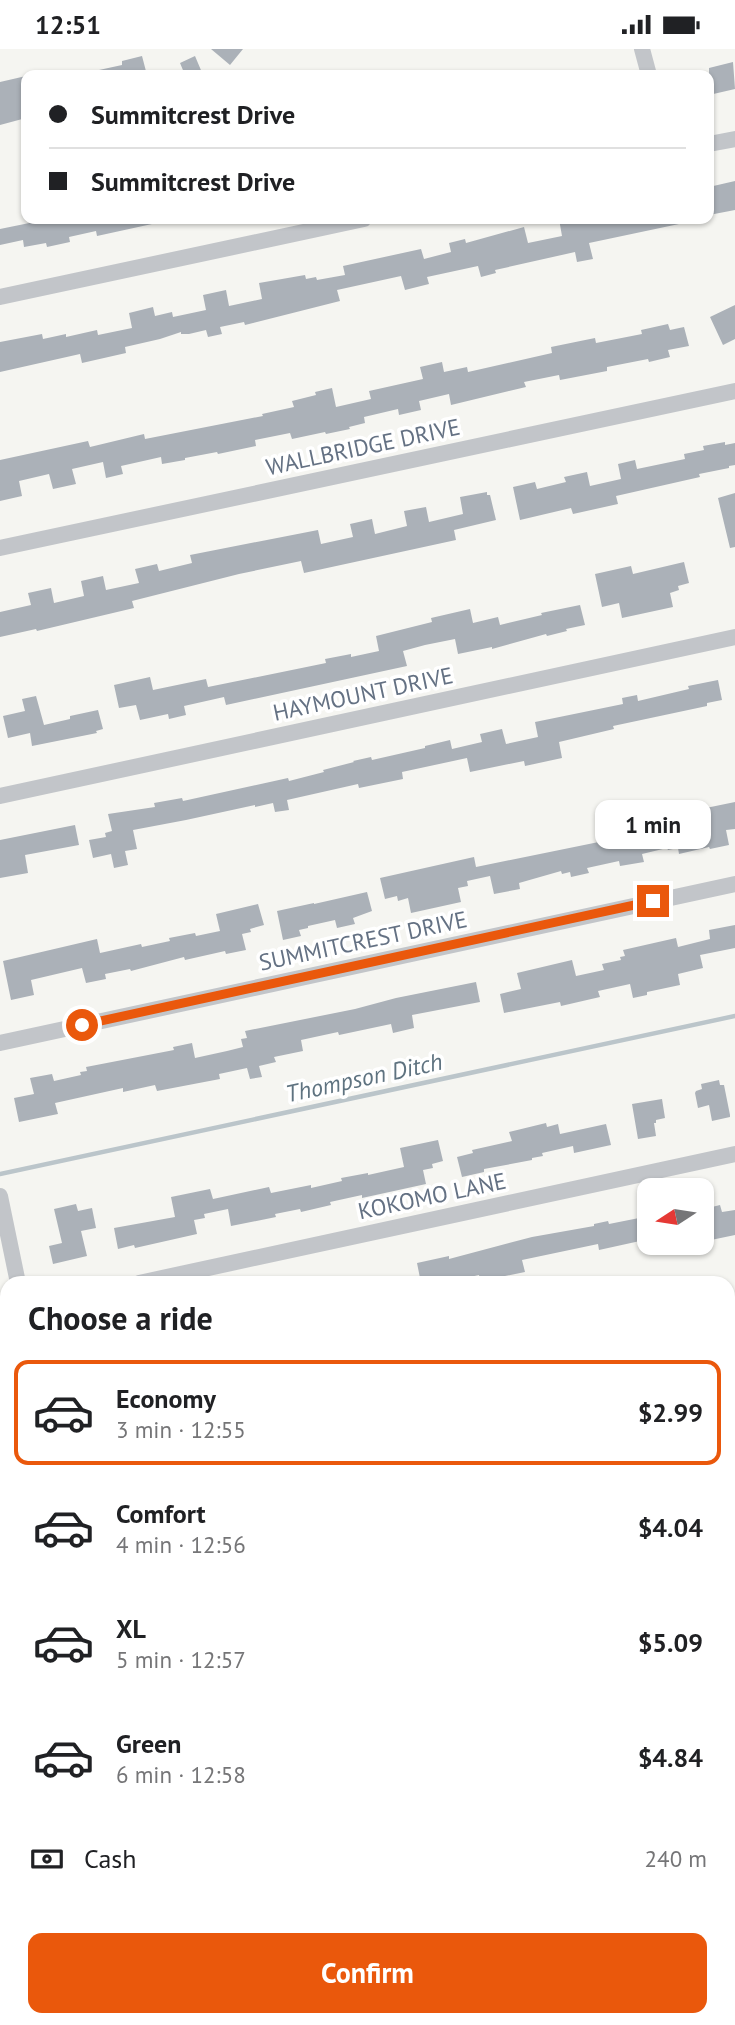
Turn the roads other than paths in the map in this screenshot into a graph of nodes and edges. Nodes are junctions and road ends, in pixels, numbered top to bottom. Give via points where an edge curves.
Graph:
1 (642, 49) edge
2 (648, 70) edge
3 (735, 139) edge
4 (714, 143) edge
5 (341, 224) edge
6 (0, 297) edge
7 (735, 391) edge
8 (0, 548) edge
9 (735, 636) edge
10 (0, 796) edge
11 (735, 884) edge
12 (0, 1043) edge
13 (735, 1154) edge
14 (0, 1197) edge
15 (17, 1276) edge
16 (171, 1276) edge

1 - 2 street
3 - 4 street
5 - 6 street
7 - 8 street, WALLBRIDGE DRIVE
9 - 10 street, HAYMOUNT DRIVE
11 - 12 street, SUMMITCREST DRIVE
13 - 16 street, KOKOMO LANE
14 - 15 street

